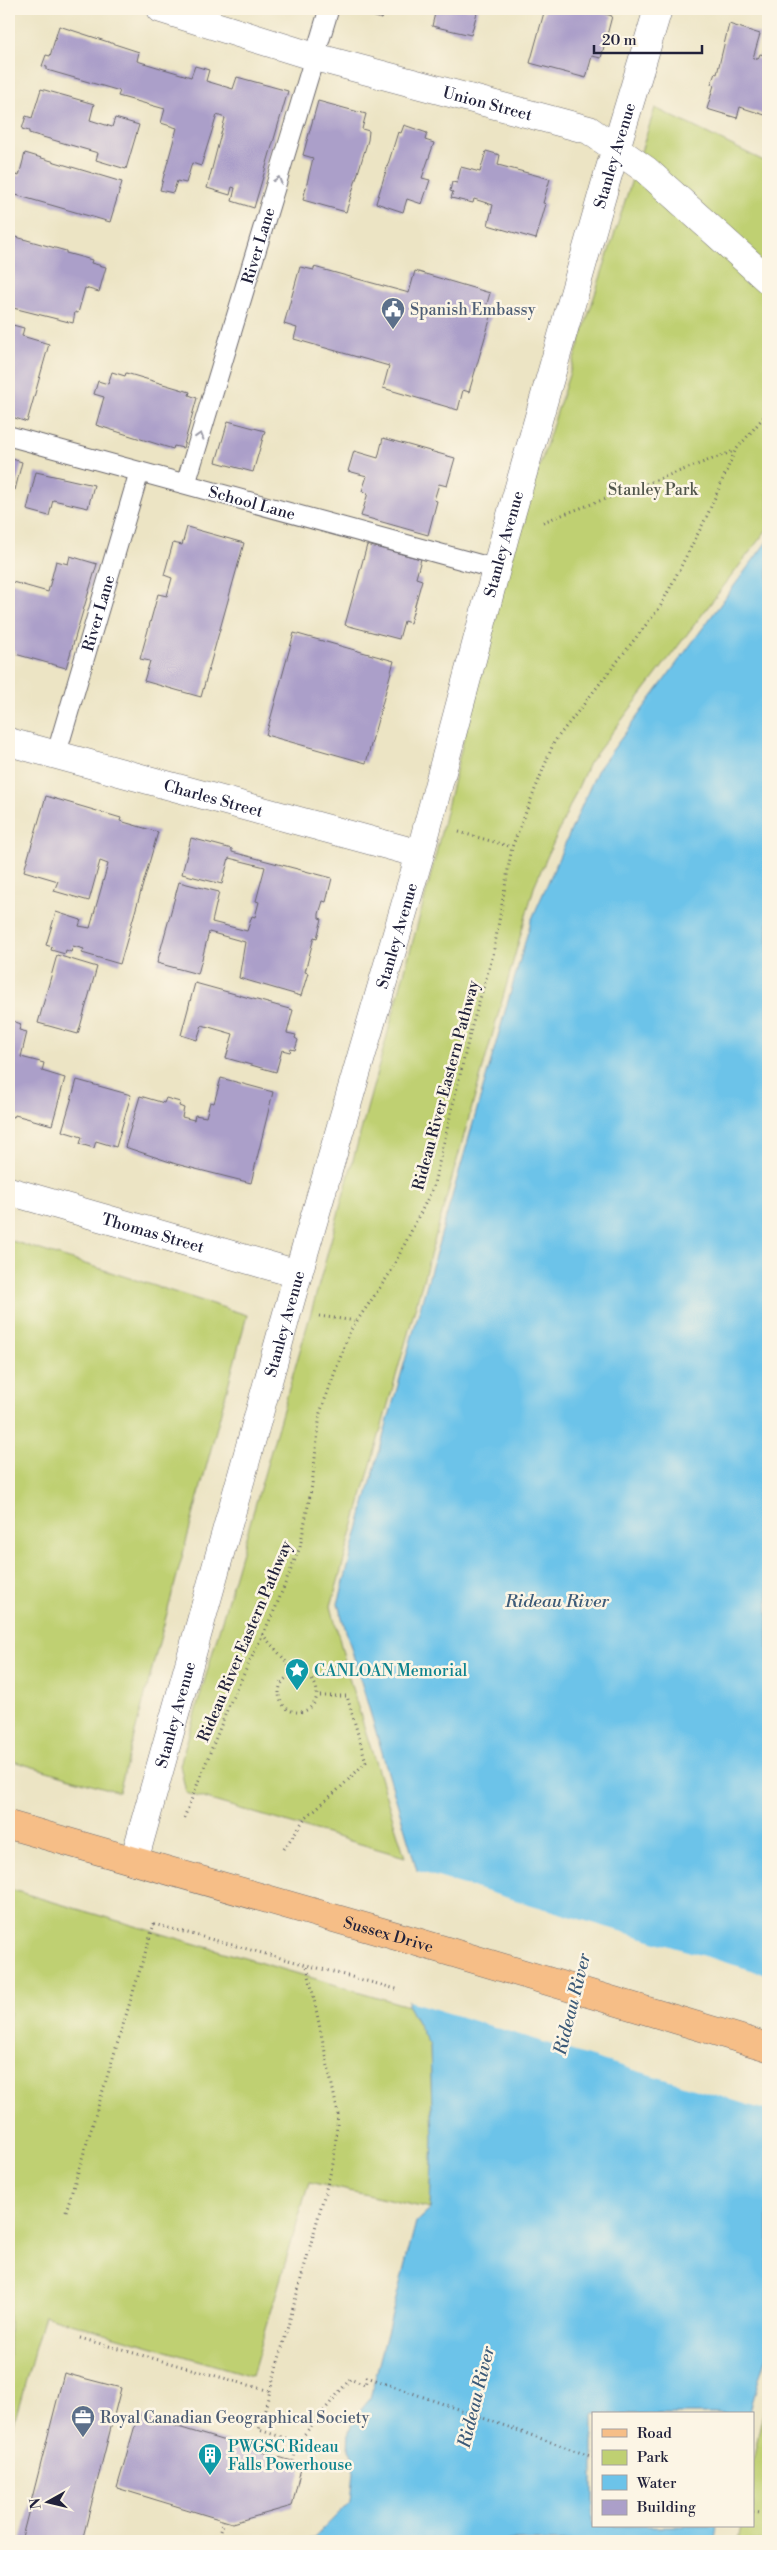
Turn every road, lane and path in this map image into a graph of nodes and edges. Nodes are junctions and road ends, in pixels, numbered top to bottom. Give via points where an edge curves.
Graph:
1 (161, 9) edge
2 (329, 9) edge
3 (658, 9) edge
4 (316, 57) junction
5 (616, 148) junction
6 (768, 280) edge
7 (768, 412) edge
8 (9, 436) edge
9 (735, 451) junction
10 (139, 473) junction
11 (186, 483) junction
12 (505, 536) junction
13 (496, 569) junction
14 (9, 742) edge
15 (56, 755) junction
16 (456, 831) dead end
17 (512, 847) junction
18 (420, 854) junction
19 (9, 1190) edge
20 (298, 1274) junction
21 (313, 1316) dead end
22 (357, 1321) junction
23 (262, 1634) junction
24 (292, 1675) junction
25 (317, 1696) junction
26 (184, 1818) dead end
27 (9, 1825) edge
28 (284, 1850) dead end
29 (134, 1861) junction
30 (307, 1966) junction
31 (400, 1990) dead end
32 (768, 2047) edge
33 (66, 2211) dead end
34 (80, 2338) dead end
35 (270, 2392) junction
36 (298, 2442) junction
37 (592, 2457) edge
38 (293, 2461) dead end
39 (754, 2512) edge
40 (768, 2514) edge
41 (223, 2521) dead end
42 (220, 2531) dead end

1 - 4 street, Union Street
2 - 4 lane, River Lane
3 - 5 street, Stanley Avenue
4 - 5 street, Union Street via 572,124 589,130
11 -> 4 lane, River Lane
5 - 6 street, Union Street via 646,170
5 - 12 street, Stanley Avenue
7 - 9 path, Rideau River Eastern Pathway
8 - 10 lane, School Lane
9 - 12 path
9 - 17 path, Rideau River Eastern Pathway via 707,516 660,606 554,742
10 - 11 lane, School Lane
10 - 15 lane, River Lane
11 - 13 lane, School Lane
12 - 13 street, Stanley Avenue
13 - 18 street, Stanley Avenue
14 - 15 street, Charles Street
15 - 18 street, Charles Street
16 - 17 path
17 - 22 path, Rideau River Eastern Pathway via 493,955 471,1029 433,1188 390,1273
18 - 20 street, Stanley Avenue
19 - 20 street, Thomas Street
20 - 29 street, Stanley Avenue
21 - 22 path
22 - 23 path, Rideau River Eastern Pathway via 350,1331 320,1413 312,1485 300,1547
23 - 24 path
23 - 26 path, Rideau River Eastern Pathway via 229,1705
24 - 25 path via 311,1678
24 - 25 path via 282,1682 280,1688 284,1705 294,1711 306,1710
25 - 28 path via 347,1696 366,1762 305,1818
27 - 29 main road, Sussex Drive
29 - 32 main road, Sussex Drive
30 - 31 path
30 - 33 path via 154,1924
30 - 35 path via 338,2114 334,2160
34 - 35 path
35 - 36 path via 259,2430
36 - 37 path via 350,2379 365,2384 367,2377
36 - 38 path
39 - 40 path
41 - 42 path

